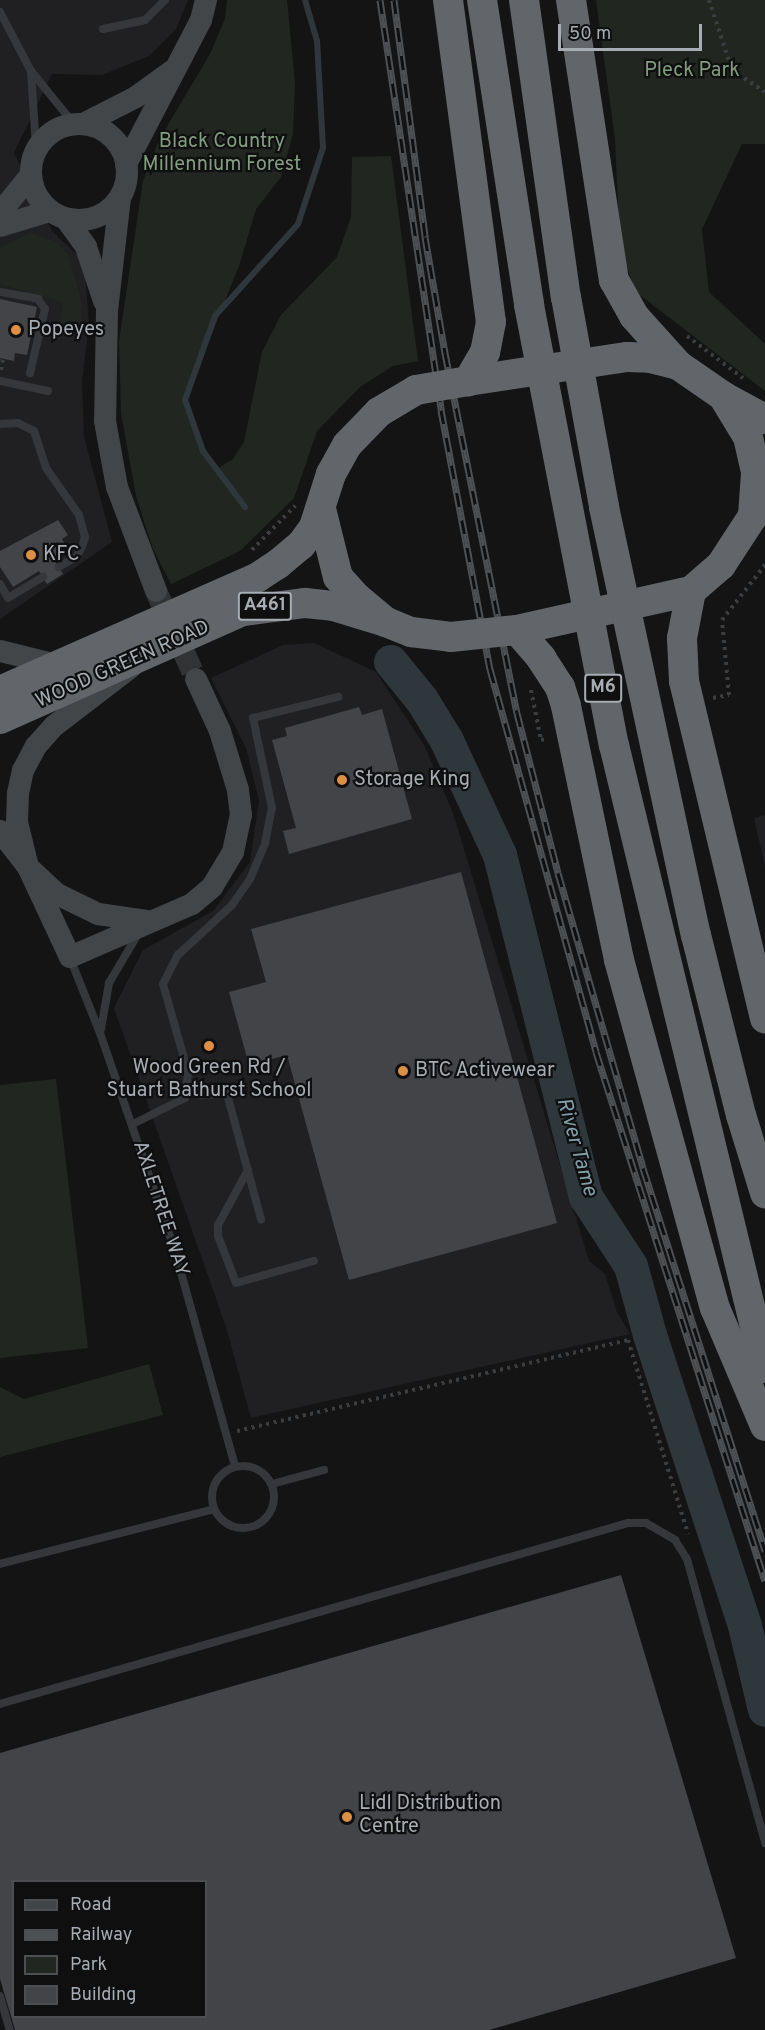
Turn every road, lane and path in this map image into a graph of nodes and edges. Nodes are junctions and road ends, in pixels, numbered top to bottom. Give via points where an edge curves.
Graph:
1 (165, 0) edge
2 (206, 0) edge
3 (448, 0) edge
4 (482, 0) edge
5 (524, 0) edge
6 (571, 0) edge
7 (710, 0) edge
8 (0, 12) edge
9 (103, 29) dead end
10 (174, 69) junction
11 (31, 71) junction
12 (765, 92) edge
13 (78, 124) junction
14 (36, 149) junction
15 (126, 164) junction
16 (30, 176) junction
17 (120, 198) junction
18 (0, 213) edge
19 (58, 215) junction
20 (0, 226) edge
21 (0, 292) edge
22 (107, 310) junction
23 (678, 365) junction
24 (30, 373) dead end
25 (0, 381) edge
26 (468, 381) junction
27 (48, 391) dead end
28 (723, 396) junction
29 (765, 419) edge
30 (0, 424) edge
31 (311, 504) junction
32 (759, 511) edge
33 (244, 558) dead end
34 (765, 565) edge
35 (59, 567) dead end
36 (43, 577) dead end
37 (0, 584) edge
38 (156, 591) tunnel mouth
39 (691, 591) junction
40 (386, 622) junction
41 (517, 630) junction
42 (0, 651) edge
43 (151, 651) junction
44 (57, 665) junction
45 (196, 679) tunnel mouth
46 (531, 687) dead end
47 (0, 691) edge
48 (729, 695) dead end
49 (338, 697) dead end
50 (0, 719) edge
51 (541, 740) dead end
52 (0, 831) edge
53 (28, 867) junction
54 (152, 922) junction
55 (70, 957) junction
56 (765, 1018) edge
57 (100, 1033) junction
58 (190, 1084) junction
59 (133, 1124) junction
60 (248, 1170) junction
61 (765, 1193) edge
62 (261, 1219) dead end
63 (314, 1261) dead end
64 (765, 1368) edge
65 (765, 1426) edge
66 (224, 1434) junction
67 (235, 1466) junction
68 (324, 1470) dead end
69 (272, 1484) junction
70 (214, 1509) junction
71 (689, 1537) dead end
72 (0, 1564) edge
73 (0, 1704) edge
74 (765, 1843) edge
75 (0, 1996) edge
76 (10, 2030) edge

1 - 9 lane via 145,20
2 - 10 street via 201,20
3 - 26 highway via 491,322 485,352
4 - 64 highway, M6, bridge via 529,305 614,744
5 - 61 highway, M6, bridge via 566,297 604,507 696,935
6 - 23 highway via 614,280 629,310
7 - 12 path via 730,64
8 - 11 lane
10 - 13 street via 136,97
10 - 15 street
11 - 13 lane
11 - 14 lane
13 - 14 street via 59,128
13 - 15 street via 106,133 116,141
14 - 16 street
15 - 17 street
16 - 18 street
16 - 19 street via 33,189
17 - 19 street via 96,217
17 - 22 street
19 - 20 street
19 - 22 street via 86,247
21 - 24 lane via 38,299 45,309
22 - 38 street via 103,379 111,462 130,529
23 - 26 highway via 627,357
23 - 28 highway
25 - 27 lane
26 - 31 highway, WOOD GREEN ROAD, bridge via 416,390 379,412 347,445
28 - 29 highway
28 - 32 highway via 748,436
30 - 35 lane via 18,423 34,431 46,468 79,515 85,537 76,556
31 - 33 path
31 - 40 highway via 338,578
31 - 44 highway, WOOD GREEN ROAD / A461 via 301,545 258,577
32 - 39 highway via 722,565
34 - 48 path via 722,620
36 - 37 lane via 8,598
39 - 41 highway, WOOD GREEN ROAD
39 - 56 highway, bridge via 682,638 684,681
40 - 41 highway, WOOD GREEN ROAD, bridge via 411,632 451,638
40 - 43 highway, WOOD GREEN ROAD / A461 via 333,606 268,605 243,611
41 - 65 highway, bridge via 547,668 566,705 620,960 712,1297
42 - 44 street
43 - 50 highway, WOOD GREEN ROAD / A461
43 - 53 street, AXLETREE WAY via 54,726 36,746 23,770 16,809
44 - 47 highway, WOOD GREEN ROAD / A461
45 - 54 street via 220,731 238,790 238,835 212,887 192,904
46 - 51 path
49 - 58 lane via 253,718 272,808 266,843 232,905 178,955 164,984
52 - 53 street, AXLETREE WAY
53 - 54 street, AXLETREE WAY via 57,894 78,906 98,914
53 - 55 street, AXLETREE WAY
54 - 55 street
54 - 57 lane via 116,967 103,1003
55 - 57 lane, AXLETREE WAY
57 - 59 lane, AXLETREE WAY
58 - 59 lane via 185,1098 177,1105
58 - 60 lane via 201,1095 227,1094
59 - 66 lane, AXLETREE WAY via 175,1251
60 - 62 lane
60 - 63 lane via 218,1225 236,1283
66 - 67 lane, AXLETREE WAY
66 - 71 path via 628,1340
67 - 69 lane via 257,1468
67 - 70 lane via 218,1478 211,1498
68 - 69 lane
69 - 70 lane via 270,1513 256,1526 236,1528
70 - 72 lane
73 - 74 lane via 628,1523 646,1523 675,1540 687,1559
75 - 76 lane

